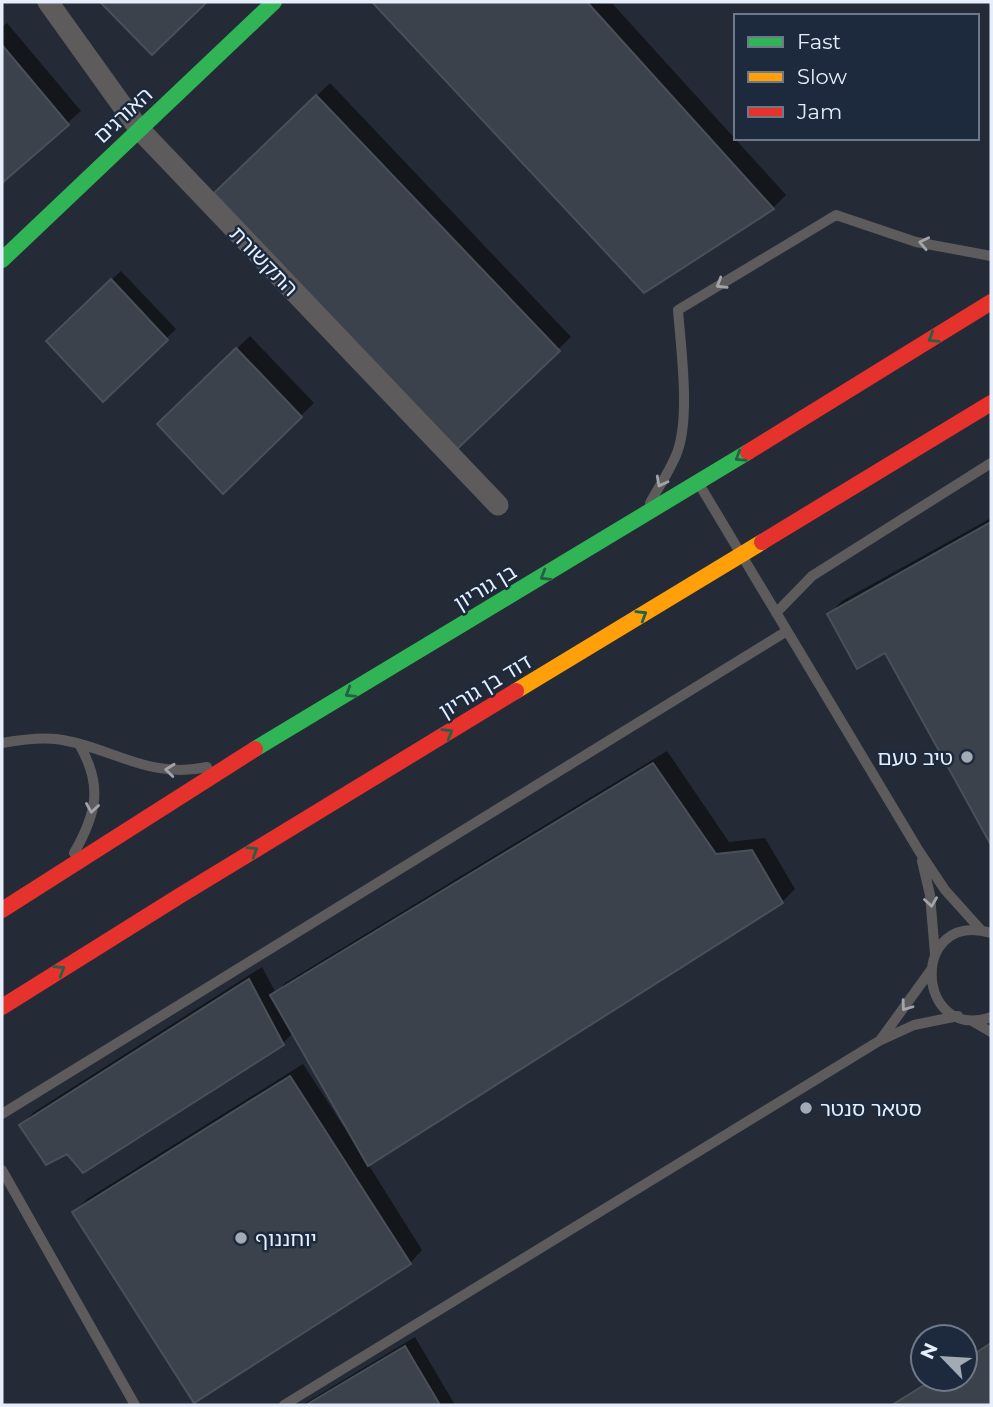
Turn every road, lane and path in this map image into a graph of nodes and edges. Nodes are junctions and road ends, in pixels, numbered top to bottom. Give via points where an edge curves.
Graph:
1 (48, 2) edge
2 (274, 2) edge
3 (139, 130) junction
4 (991, 256) edge
5 (2, 260) edge
6 (991, 302) edge
7 (991, 403) edge
8 (991, 463) edge
9 (698, 483) junction
10 (498, 505) dead end
11 (643, 517) junction
12 (741, 555) junction
13 (776, 613) junction
14 (787, 631) junction
15 (2, 743) edge
16 (79, 744) junction
17 (237, 760) junction
18 (919, 851) junction
19 (65, 869) junction
20 (2, 911) edge
21 (986, 931) edge
22 (935, 954) junction
23 (931, 970) junction
24 (2, 1007) edge
25 (991, 1017) edge
26 (964, 1018) junction
27 (991, 1032) edge
28 (879, 1041) junction
29 (2, 1114) edge
30 (2, 1170) edge
31 (135, 1405) edge
32 (284, 1405) edge

1 - 3 street, התקשורת
2 - 3 main road, האורגים
3 - 5 main road, האורגים
3 - 10 street, התקשורת
4 -> 11 lane via 916,242 836,215 678,310 684,409 678,450
6 -> 9 main road, בן גוריון
7 - 12 main road, דוד בן גוריון
8 - 13 lane via 813,576
9 - 11 main road, בן גוריון
9 - 12 lane
11 -> 17 main road, בן גוריון
12 - 13 lane
24 -> 12 main road, דוד בן גוריון
13 - 14 lane
14 - 18 lane
14 - 29 lane
15 - 16 lane via 54,739
17 -> 16 lane via 178,772
16 -> 19 lane via 95,785 92,815
17 - 19 main road, בן גוריון
18 - 21 lane via 945,890
18 -> 22 lane via 930,895
19 - 20 main road, בן גוריון
21 - 22 lane via 954,935
22 - 23 lane
23 - 26 lane via 935,995 947,1010
23 -> 28 lane
25 - 26 lane
26 - 27 lane
26 - 28 lane via 925,1022
28 - 32 lane
30 - 31 lane

